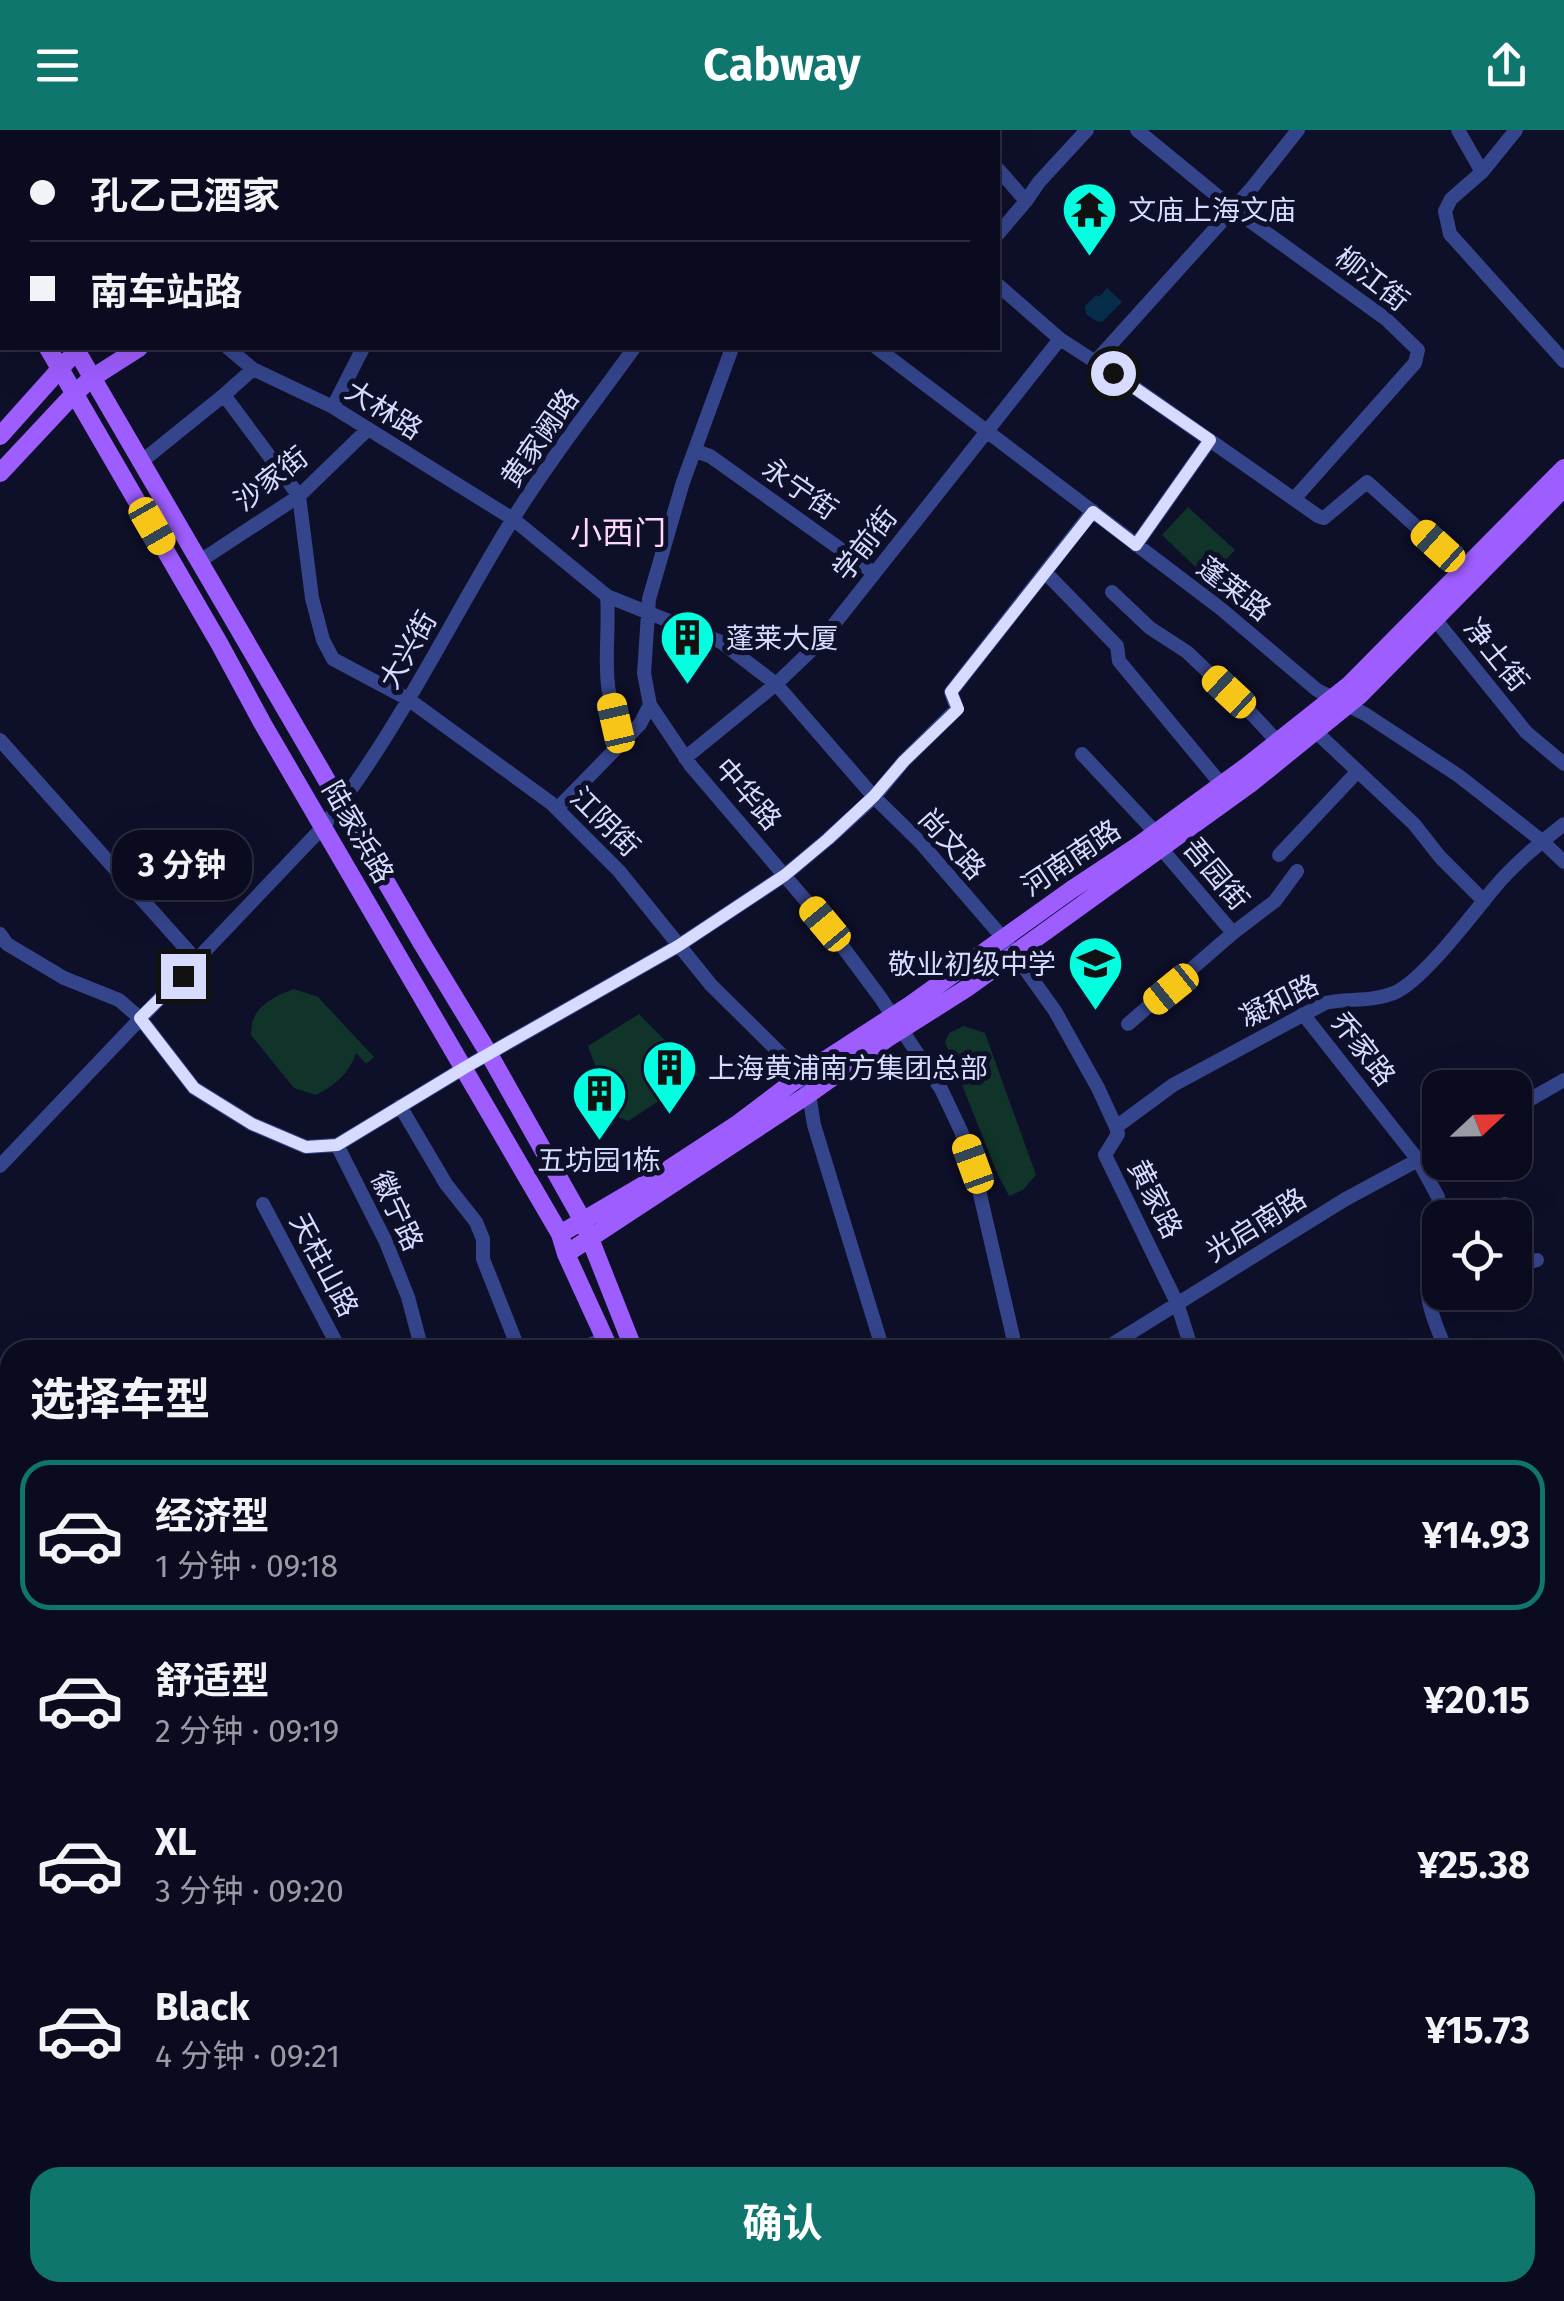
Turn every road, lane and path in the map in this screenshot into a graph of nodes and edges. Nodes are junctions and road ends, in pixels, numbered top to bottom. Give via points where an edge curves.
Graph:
1 (1087, 130) edge
2 (1136, 130) edge
3 (1298, 130) edge
4 (1458, 130) edge
5 (1516, 130) edge
6 (1000, 172) edge
7 (1482, 172) junction
8 (1026, 202) junction
9 (1232, 208) junction
10 (1000, 232) edge
11 (1000, 287) edge
12 (1060, 338) junction
13 (49, 350) edge
14 (78, 350) edge
15 (79, 350) edge
16 (135, 350) edge
17 (230, 350) edge
18 (363, 350) edge
19 (633, 350) edge
20 (731, 350) edge
21 (880, 350) edge
22 (1564, 361) edge
23 (1095, 362) junction
24 (60, 367) junction
25 (253, 368) junction
26 (92, 378) junction
27 (74, 394) junction
28 (224, 396) junction
29 (332, 407) junction
30 (367, 430) junction
31 (986, 430) junction
32 (0, 436) edge
33 (1210, 440) junction
34 (695, 451) junction
35 (142, 462) junction
36 (1564, 468) edge
37 (0, 472) edge
38 (1564, 488) edge
39 (299, 496) junction
40 (1294, 499) junction
41 (1093, 512) junction
42 (512, 520) junction
43 (1136, 545) junction
44 (200, 561) junction
45 (1462, 569) junction
46 (874, 572) junction
47 (1045, 572) junction
48 (1112, 592) dead end
49 (606, 596) junction
50 (647, 613) junction
51 (1434, 618) junction
52 (776, 684) junction
53 (408, 699) junction
54 (1340, 702) junction
55 (650, 706) junction
56 (1315, 731) junction
57 (0, 740) edge
58 (624, 740) junction
59 (1277, 741) junction
60 (1082, 754) dead end
61 (685, 758) junction
62 (1564, 764) edge
63 (1357, 772) junction
64 (1221, 784) junction
65 (874, 796) junction
66 (342, 803) junction
67 (557, 809) junction
68 (1564, 824) edge
69 (323, 827) junction
70 (1158, 840) junction
71 (1542, 841) junction
72 (1280, 855) dead end
73 (1564, 862) edge
74 (1297, 871) dead end
75 (785, 875) junction
76 (1484, 901) junction
77 (1233, 933) junction
78 (0, 934) edge
79 (678, 946) junction
80 (1008, 946) junction
81 (197, 961) junction
82 (1303, 1014) junction
83 (140, 1018) junction
84 (897, 1023) junction
85 (1128, 1024) dead end
86 (489, 1054) junction
87 (464, 1068) junction
88 (802, 1076) junction
89 (1564, 1080) edge
90 (809, 1094) junction
91 (1532, 1098) edge
92 (400, 1106) junction
93 (1116, 1127) junction
94 (337, 1145) junction
95 (1422, 1158) edge
96 (1418, 1160) junction
97 (0, 1166) edge
98 (1438, 1200) edge
99 (264, 1204) dead end
100 (583, 1221) junction
101 (560, 1234) junction
102 (590, 1240) junction
103 (566, 1254) junction
104 (1537, 1260) dead end
105 (1532, 1261) edge
106 (1177, 1303) junction
107 (1431, 1310) edge
108 (335, 1340) edge
109 (419, 1340) edge
110 (515, 1340) edge
111 (605, 1340) edge
112 (630, 1340) edge
113 (880, 1340) edge
114 (1014, 1340) edge
115 (1119, 1340) edge
116 (1189, 1340) edge
117 (1442, 1340) edge

1 - 8 street
2 - 9 street
3 - 9 street
4 - 7 street
5 - 7 street
6 - 8 street
7 - 22 street via 1451,199 1445,211 1450,234
8 - 10 street
9 - 23 street
9 - 40 street, 柳江街 via 1386,319 1418,350 1415,363
11 - 12 street
12 - 23 street
12 - 31 street, 学前街
13 - 24 main road, 陆家浜路
14 - 24 main road
15 - 26 main road, 陆家浜路
16 - 26 main road
17 - 25 street, 大林路
18 - 29 street
19 - 42 street, 黄家阙路
20 - 34 street, 中华路
21 - 31 street, 蓬莱路
23 - 33 street
24 - 27 main road, 陆家浜路
24 - 32 main road
25 - 28 street
25 - 29 street, 大林路
26 - 27 main road
26 - 35 main road, 陆家浜路
27 - 37 main road
27 - 69 main road, 陆家浜路
28 - 35 street
28 - 39 street, 江阴街
29 - 30 street, 大林路
30 - 39 street, 沙家街
30 - 42 street, 大林路
31 - 41 street, 蓬莱路
31 - 46 street, 学前街
33 - 40 street
33 - 43 street
34 - 46 street, 永宁街
34 - 50 street, 中华路
35 - 44 main road, 陆家浜路
36 - 45 main road, 河南南路
38 - 51 main road, 河南南路
39 - 44 street, 沙家街
39 - 53 street, 江阴街 via 312,598 333,659
40 - 45 street via 1324,518 1367,482
41 - 43 street, 蓬莱路
41 - 47 street
42 - 49 street, 黄家阙路
42 - 53 street, 大兴街
43 - 54 street, 蓬莱路
44 - 66 main road, 陆家浜路
45 - 54 main road, 河南南路
46 - 52 street, 学前街 via 820,642
47 - 64 street via 1117,646 1119,661
47 - 65 street via 951,692 958,709
48 - 59 street via 1186,652
49 - 50 street, 黄家阙路
49 - 58 street via 608,684
50 - 52 street, 尚文路 via 720,642
50 - 55 street, 中华路
51 - 54 main road, 河南南路 via 1389,666
51 - 62 street, 净土街 via 1526,732
52 - 61 street, 学前街
52 - 65 street, 尚文路
53 - 66 street, 大兴街
53 - 67 street, 江阴街
54 - 56 main road, 河南南路
54 - 59 main road, 河南南路
54 - 71 street, 蓬莱路 via 1459,776
55 - 58 street
55 - 61 street, 中华路
56 - 63 street
56 - 70 main road, 河南南路 via 1250,784
57 - 81 street
58 - 67 street
59 - 64 main road, 河南南路
60 - 70 street, 吾园街
61 - 75 street, 中华路
63 - 72 street
63 - 76 street
64 - 70 main road, 河南南路
65 - 75 street
65 - 80 street, 尚文路
66 - 69 street, 大兴街
66 - 86 main road, 陆家浜路
67 - 79 street, 江阴街 via 619,871
68 - 71 street, 凝和路
69 - 81 street, 大兴街
69 - 87 main road, 陆家浜路
70 - 77 street, 吾园街
70 - 80 main road, 河南南路
71 - 73 street, 蓬莱路
71 - 76 street, 凝和路
74 - 77 street via 1275,901
75 - 79 street
75 - 84 street, 中华路
76 - 82 street, 凝和路 via 1405,988 1325,1003
77 - 85 street
78 - 83 street
79 - 86 street
79 - 88 street, 江阴街
80 - 84 main road, 河南南路
80 - 93 street, 尚文路 via 1055,1011
81 - 83 street, 大兴街
82 - 93 street, 凝和路 via 1172,1085
82 - 96 street, 乔家路
83 - 94 street via 194,1088 306,1147
83 - 97 street, 大兴街
84 - 88 main road, 河南南路
84 - 90 main road, 河南南路
84 - 114 street, 中华路 via 941,1089 967,1148
86 - 87 street
86 - 100 main road, 陆家浜路
87 - 92 street
87 - 101 main road, 陆家浜路
88 - 90 street, 江阴街
88 - 100 main road, 河南南路
89 - 91 street
90 - 102 main road, 河南南路
90 - 113 street, 江阴街
92 - 94 street
92 - 110 street via 476,1222 483,1259
93 - 106 street, 黄家路 via 1105,1155
94 - 109 street, 徽宁路 via 385,1240
95 - 96 street, 光启南路
96 - 98 street, 乔家路
96 - 106 street, 光启南路
99 - 108 street, 天柱山路
100 - 101 main road, 河南南路
100 - 102 main road, 陆家浜路
101 - 103 main road, 陆家浜路
102 - 103 main road, 河南南路
102 - 112 main road, 陆家浜路
103 - 111 main road, 陆家浜路
104 - 105 street
106 - 115 street, 光启南路
106 - 116 street, 黄家路
107 - 117 street

